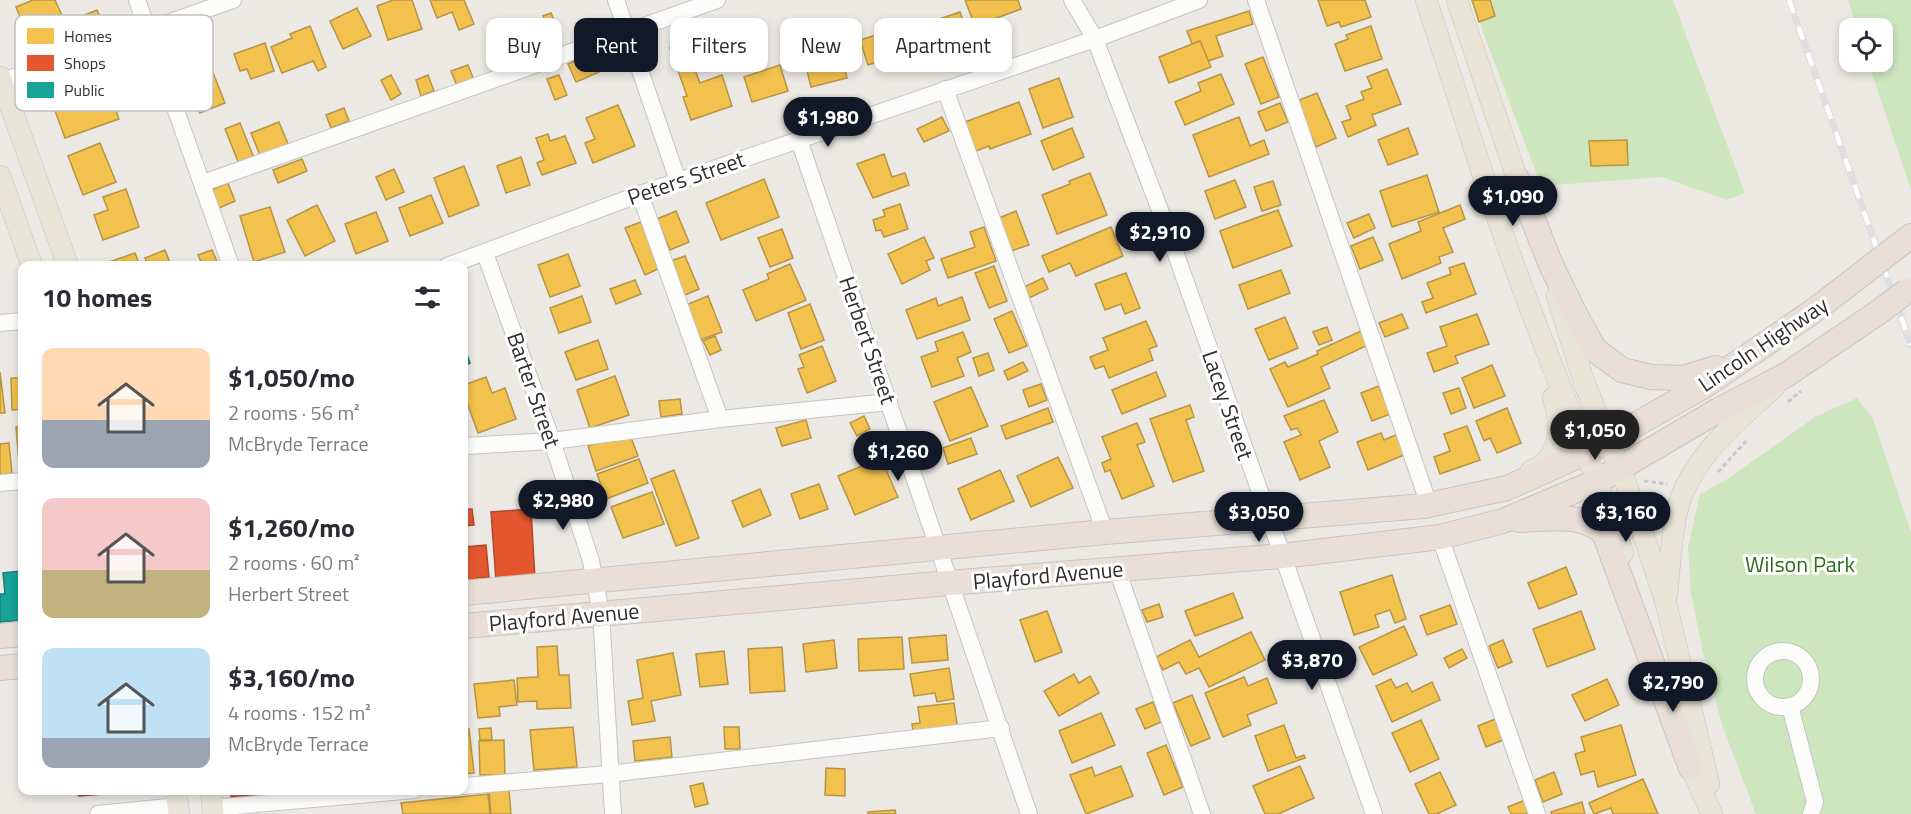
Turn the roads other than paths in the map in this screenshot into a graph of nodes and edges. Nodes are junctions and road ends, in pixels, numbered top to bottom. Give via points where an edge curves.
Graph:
1 (137, 0) edge
2 (233, 0) edge
3 (616, 0) edge
4 (717, 0) edge
5 (1072, 0) edge
6 (1199, 0) edge
7 (1256, 0) edge
8 (1426, 0) edge
9 (1457, 0) edge
10 (142, 15) edge
11 (190, 15) edge
12 (622, 18) edge
13 (658, 21) edge
14 (1095, 39) junction
15 (574, 51) edge
16 (641, 72) edge
17 (15, 75) edge
18 (0, 80) edge
19 (945, 89) junction
20 (177, 111) edge
21 (1504, 139) junction
22 (799, 140) junction
23 (0, 176) edge
24 (1517, 179) junction
25 (678, 181) junction
26 (203, 183) junction
27 (640, 194) junction
28 (1503, 234) junction
29 (1911, 236) edge
30 (485, 253) junction
31 (30, 261) edge
32 (66, 261) edge
33 (229, 261) edge
34 (462, 261) edge
35 (1909, 290) edge
36 (18, 321) edge
37 (0, 323) edge
38 (1537, 325) junction
39 (1775, 337) junction
40 (1786, 375) junction
41 (889, 402) junction
42 (720, 418) junction
43 (1608, 440) junction
44 (552, 441) junction
45 (468, 446) edge
46 (1585, 453) junction
47 (1619, 469) junction
48 (18, 481) edge
49 (1598, 481) junction
50 (0, 483) edge
51 (1437, 503) junction
52 (1268, 517) junction
53 (1503, 521) junction
54 (1105, 532) junction
55 (1440, 537) junction
56 (939, 547) junction
57 (1282, 556) junction
58 (1117, 569) junction
59 (596, 581) junction
60 (950, 583) junction
61 (468, 593) edge
62 (1666, 603) junction
63 (601, 613) junction
64 (468, 626) edge
65 (18, 634) edge
66 (0, 636) edge
67 (18, 666) edge
68 (0, 668) edge
69 (1790, 706) dead end
70 (1001, 729) junction
71 (1691, 768) junction
72 (609, 774) junction
73 (468, 786) edge
74 (342, 795) edge
75 (178, 804) edge
76 (212, 804) edge
77 (98, 814) edge
78 (613, 814) edge
79 (1029, 814) edge
80 (1202, 814) edge
81 (1374, 814) edge
82 (1537, 814) edge
83 (1714, 814) edge
84 (1811, 814) edge

1 - 10 street
2 - 11 street
3 - 12 street
4 - 13 street
5 - 14 street, Lacey Street
6 - 14 street, Peters Street
7 - 51 street
8 - 28 main road
9 - 21 main road
14 - 19 street, Peters Street
14 - 52 street, Lacey Street via 1166,226
15 - 26 street
16 - 25 street
17 - 18 street
18 - 32 main road
19 - 22 street, Peters Street
19 - 54 street
20 - 26 street
21 - 24 main road
21 - 28 main road via 1488,145 1505,195
22 - 25 street, Peters Street
22 - 41 street, Herbert Street
23 - 31 main road
24 - 39 highway via 1577,318 1595,350 1622,370 1651,377 1683,378 1721,366
24 - 43 main road via 1585,385
25 - 27 street, Peters Street
26 - 33 street
27 - 30 street, Peters Street
27 - 42 street
28 - 38 main road
29 - 39 highway, Lincoln Highway, bridge
30 - 34 street, Peters Street
30 - 44 street, Barter Street
35 - 40 highway, Lincoln Highway, bridge
36 - 37 street
38 - 46 main road
38 - 51 main road via 1543,369 1558,414 1559,438 1552,454 1539,467
39 - 43 highway, Lincoln Highway via 1704,386
40 - 47 highway, Lincoln Highway
40 - 62 main road via 1713,445 1686,485 1678,507
41 - 42 street
41 - 56 street, Herbert Street
42 - 44 street
43 - 46 highway, Playford Avenue
43 - 47 main road
44 - 45 street
44 - 59 street, Barter Street
46 - 49 main road
46 - 51 highway, Playford Avenue via 1507,488
47 - 49 highway, Playford Avenue
47 - 62 main road
48 - 50 street
49 - 53 highway, Playford Avenue
49 - 71 main road
51 - 52 highway, Playford Avenue
52 - 54 highway, Playford Avenue
52 - 57 street, Lacey Street
53 - 55 highway, Playford Avenue
53 - 71 highway via 1577,519 1604,533
54 - 56 highway, Playford Avenue
55 - 57 highway, Playford Avenue
55 - 82 street
56 - 59 highway, Playford Avenue
56 - 60 street, Herbert Street
57 - 58 highway, Playford Avenue
57 - 81 street, Lacey Street
58 - 60 highway, Playford Avenue
58 - 80 street
59 - 61 highway, Playford Avenue
59 - 63 street, Barter Street
60 - 63 highway, Playford Avenue
60 - 70 street, Herbert Street
62 - 83 main road
63 - 64 highway, Playford Avenue
63 - 72 street, Barter Street
65 - 66 highway
67 - 68 highway
69 - 84 street via 1815,802
70 - 72 street
70 - 79 street, Herbert Street
71 - 83 main road
72 - 73 street
72 - 78 street, Barter Street
74 - 76 street
75 - 77 street

